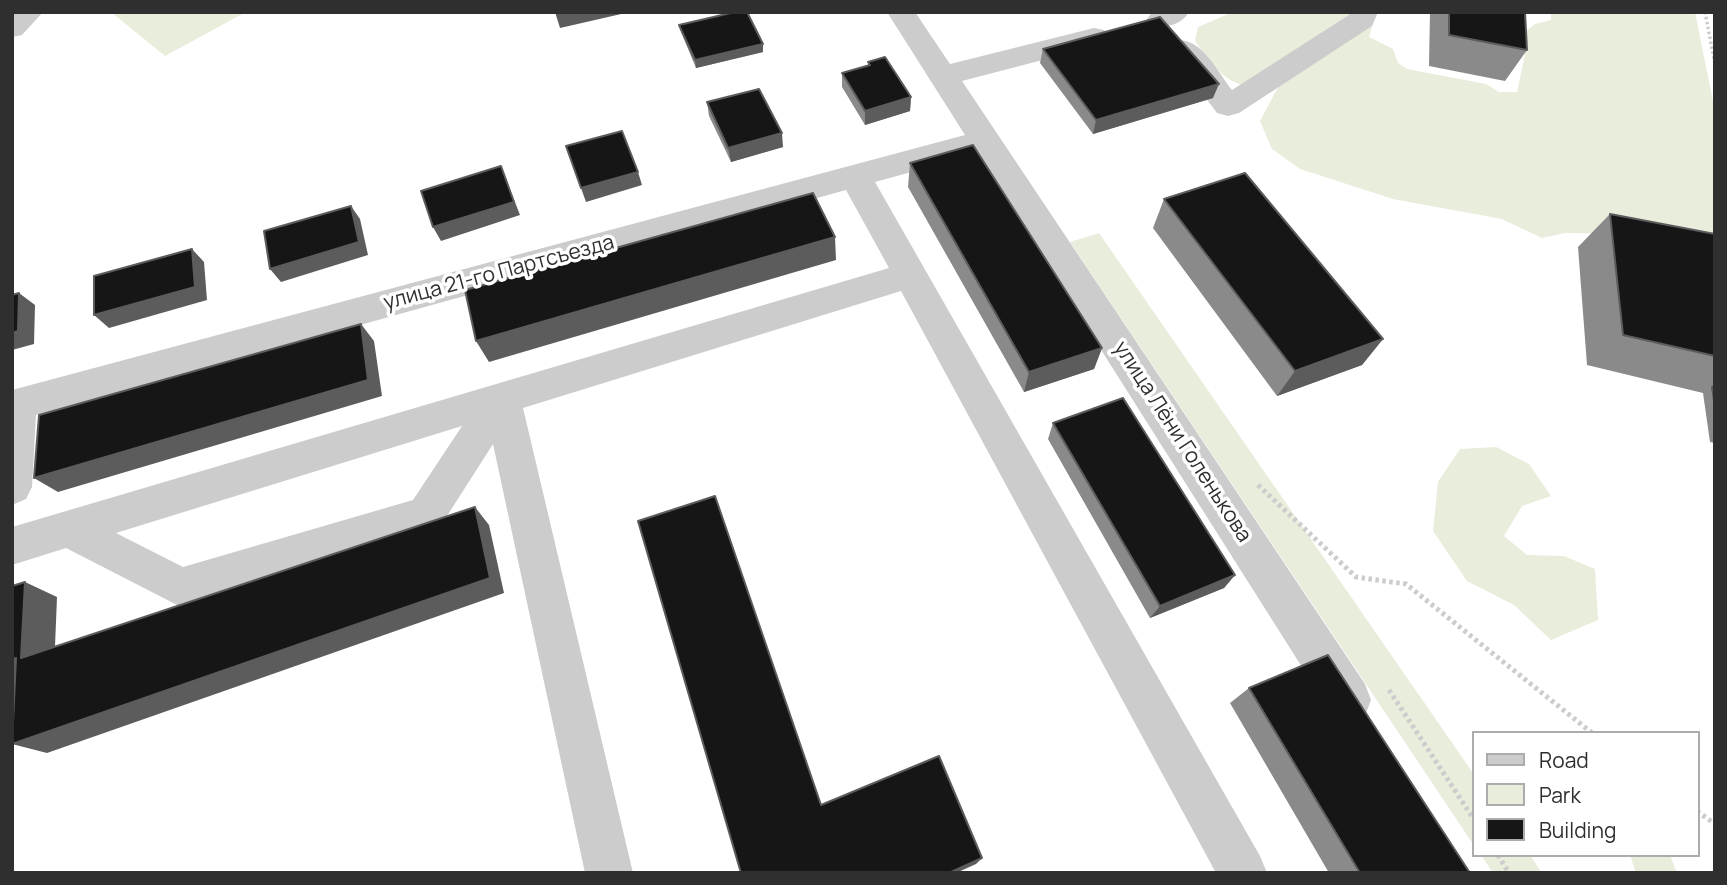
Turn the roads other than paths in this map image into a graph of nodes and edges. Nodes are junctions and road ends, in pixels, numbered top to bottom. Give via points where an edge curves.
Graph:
1 (29, 12) edge
2 (901, 12) edge
3 (1364, 12) edge
4 (1148, 22) edge
5 (12, 28) edge
6 (944, 76) junction
7 (986, 140) junction
8 (855, 176) junction
9 (911, 275) junction
10 (502, 398) junction
11 (15, 405) edge
12 (12, 487) edge
13 (69, 529) junction
14 (12, 546) edge
15 (1368, 729) edge
16 (609, 873) edge
17 (1243, 873) edge

1 - 5 street
2 - 6 street, улица Лёни Голенькова
3 - 4 street via 1362,20 1228,106
4 - 6 street
6 - 7 street, улица Лёни Голенькова
7 - 8 street, улица 21-го Партсъезда
7 - 15 street, улица Лёни Голенькова
8 - 9 street
8 - 11 street, улица 21-го Партсъезда
9 - 10 street
9 - 17 street
10 - 13 street
10 - 13 street via 426,514 181,587
10 - 16 street
11 - 12 street
13 - 14 street

